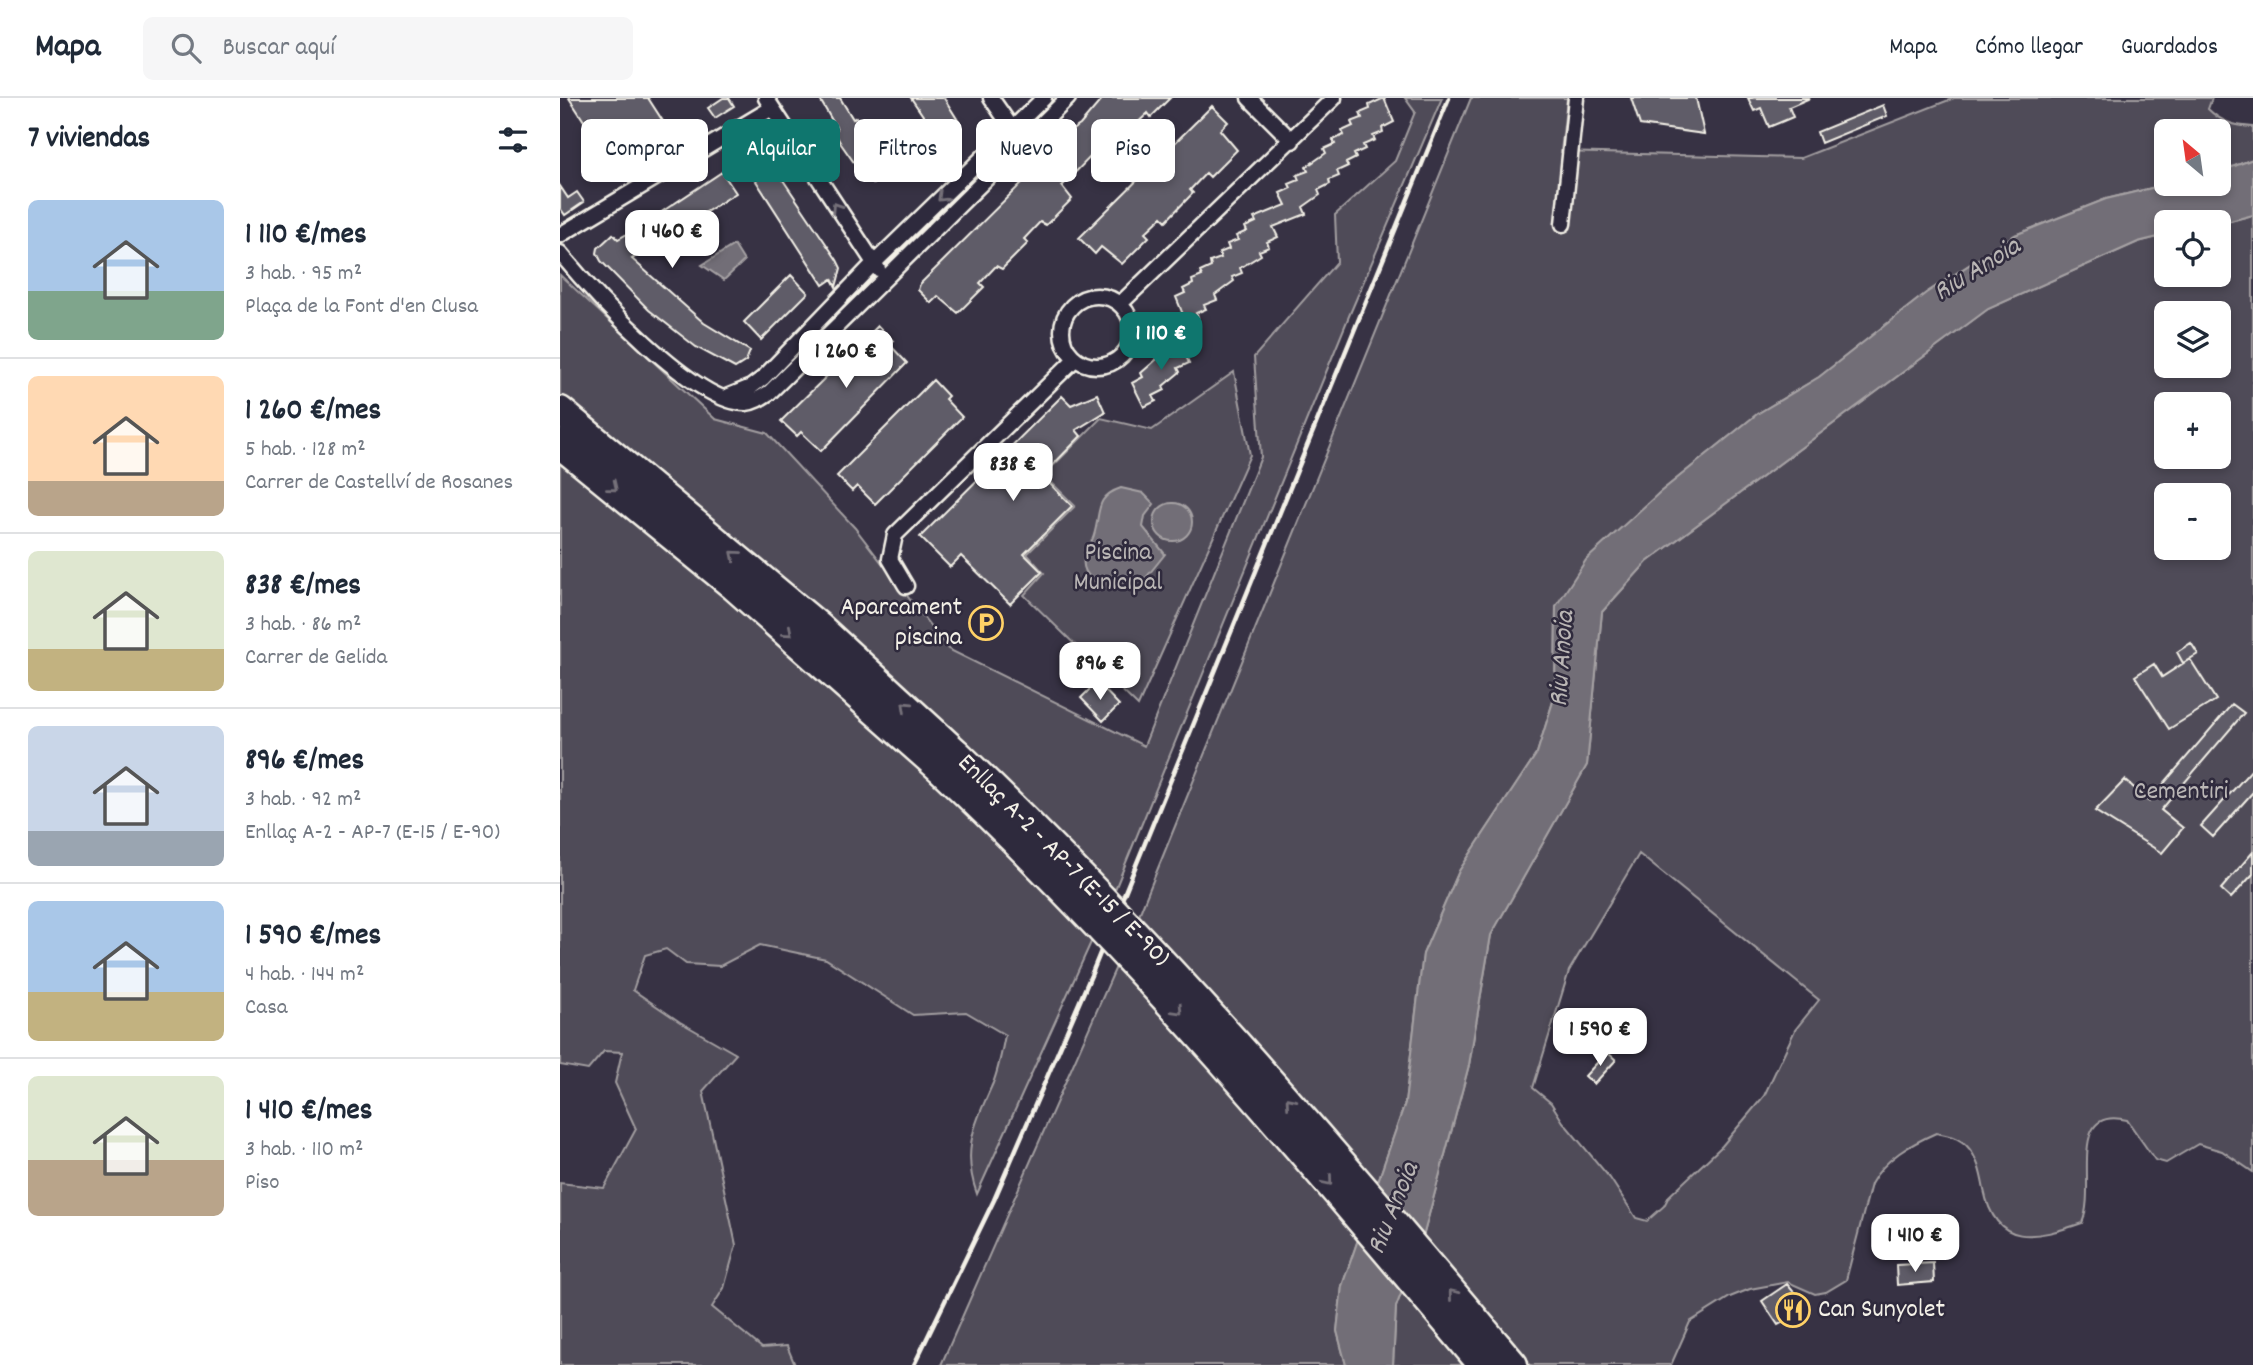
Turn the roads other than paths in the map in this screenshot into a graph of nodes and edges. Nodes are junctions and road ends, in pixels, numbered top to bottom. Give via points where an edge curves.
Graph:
1 (991, 98) edge
2 (1044, 98) edge
3 (1068, 98) edge
4 (1249, 98) edge
5 (1334, 98) edge
6 (1576, 98) edge
7 (769, 103) edge
8 (1004, 119) edge
9 (1022, 119) edge
10 (1047, 119) edge
11 (1292, 141) junction
12 (976, 164) edge
13 (982, 182) edge
14 (1563, 224) dead end
15 (560, 235) edge
16 (560, 253) edge
17 (873, 264) junction
18 (886, 276) junction
19 (1120, 304) junction
20 (1075, 359) junction
21 (724, 398) junction
22 (560, 411) edge
23 (560, 444) edge
24 (906, 586) dead end
25 (948, 761) junction
26 (1483, 1365) edge
27 (1513, 1365) edge

1 - 8 street
2 - 9 street
3 - 10 street
4 - 11 street
5 - 11 street
6 - 14 street
7 - 15 street
17 -> 7 street
11 - 19 street
12 -> 17 street
13 - 18 street
16 - 21 street via 630,330 683,373
17 - 18 street
17 - 21 street via 763,378
18 - 21 street via 770,392 748,403
19 - 20 street via 1132,325 1128,348 1110,363 1098,366
19 - 20 street via 1100,295 1069,308 1063,340
20 - 24 street via 895,535 890,559
25 -> 22 highway, Enllaç A-2 - AP-7 (E-15 / E-90) via 790,602
23 -> 25 highway, Enllaç A-2 - AP-7 (E-15 / E-90)
25 -> 26 highway, Enllaç A-2 - AP-7 (E-15 / E-90), bridge via 1202,1036
27 -> 25 highway, Enllaç A-2 - AP-7 (E-15 / E-90), bridge via 1206,1007 1092,886

